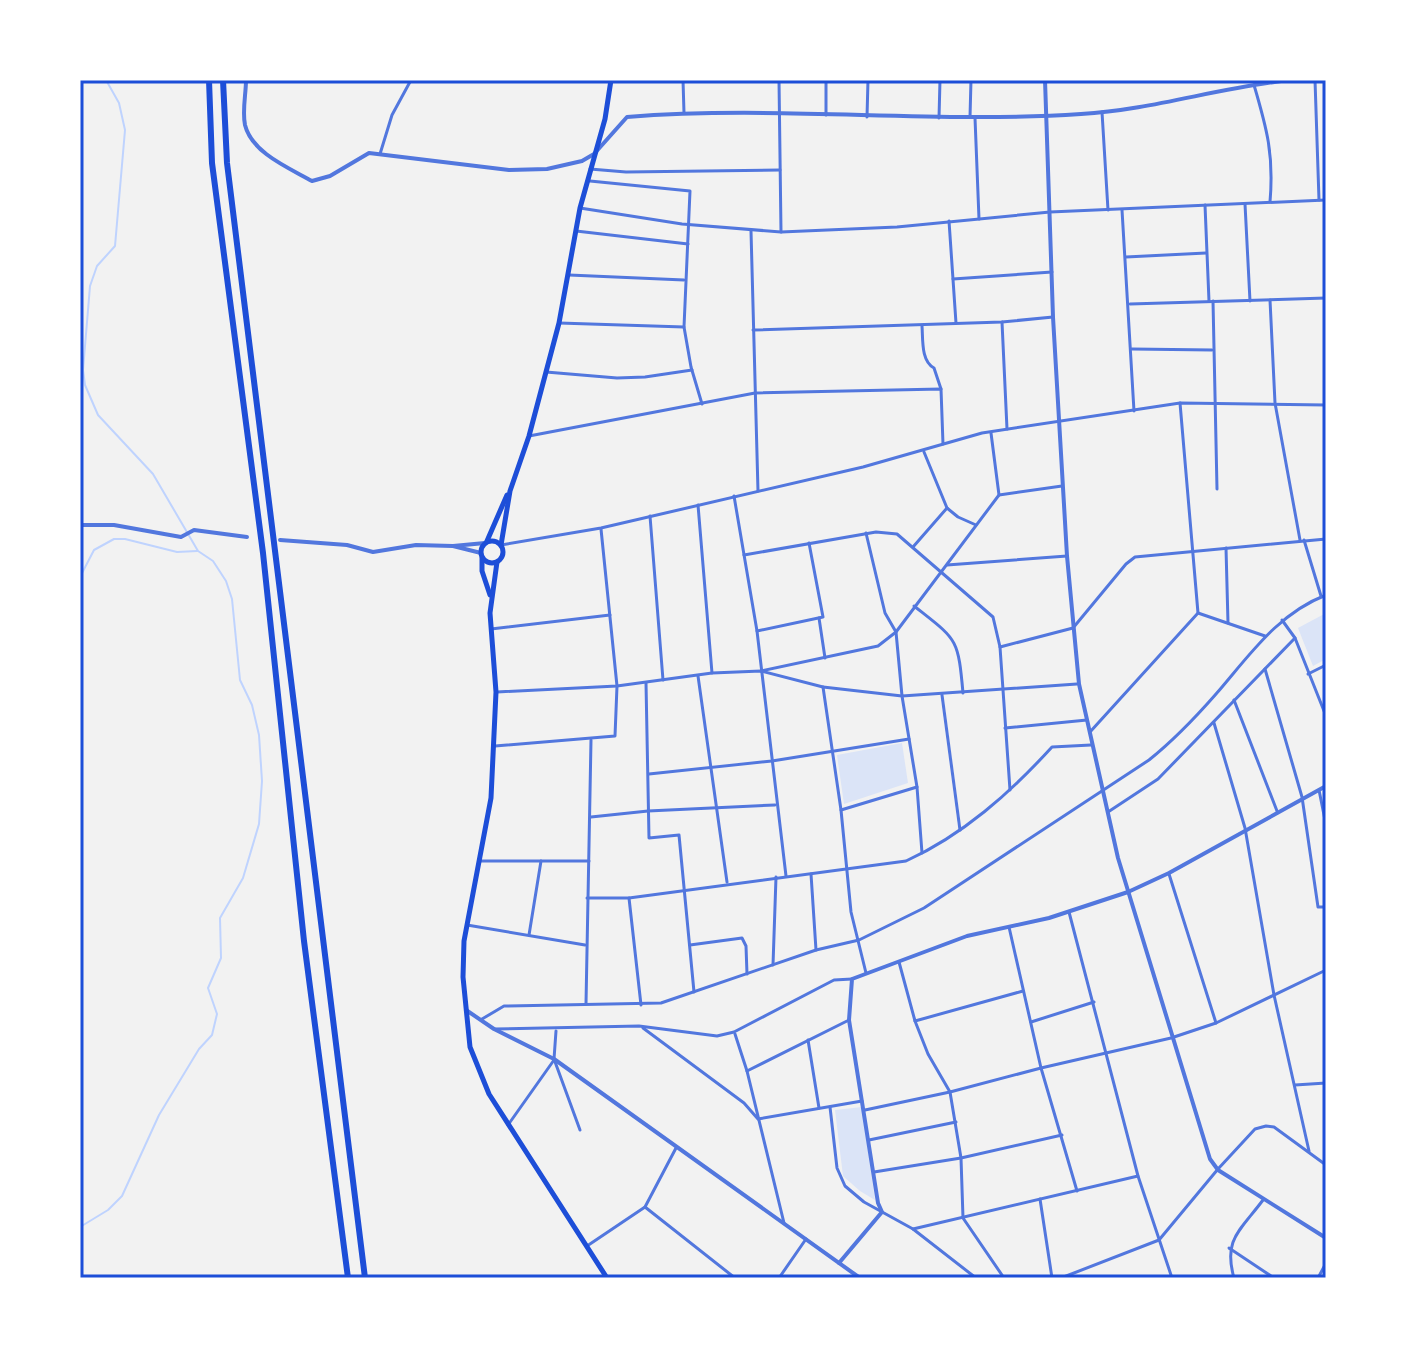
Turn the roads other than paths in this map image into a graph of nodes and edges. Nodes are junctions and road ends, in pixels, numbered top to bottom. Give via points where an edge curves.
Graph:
1 (209, 80) edge
2 (223, 80) edge
3 (246, 80) edge
4 (411, 80) edge
5 (611, 80) edge
6 (683, 80) edge
7 (779, 80) edge
8 (826, 80) edge
9 (868, 80) edge
10 (940, 80) edge
11 (971, 80) edge
12 (1045, 80) edge
13 (1291, 80) edge
14 (1315, 80) edge
15 (1254, 85) junction
16 (1102, 112) junction
17 (684, 113) junction
18 (779, 113) junction
19 (826, 115) junction
20 (1046, 115) junction
21 (867, 117) junction
22 (972, 117) junction
23 (939, 118) junction
24 (380, 154) junction
25 (594, 154) junction
26 (590, 169) junction
27 (780, 170) junction
28 (587, 181) junction
29 (1319, 200) junction
30 (1326, 200) edge
31 (1270, 202) junction
32 (1245, 203) junction
33 (1205, 205) junction
34 (580, 208) junction
35 (1108, 210) junction
36 (1122, 210) junction
37 (1050, 212) junction
38 (979, 219) junction
39 (949, 221) junction
40 (690, 224) junction
41 (751, 229) junction
42 (576, 231) junction
43 (781, 232) junction
44 (688, 244) junction
45 (1206, 253) junction
46 (1126, 257) junction
47 (1052, 272) junction
48 (569, 275) junction
49 (953, 279) junction
50 (684, 280) junction
51 (1326, 298) edge
52 (1270, 300) junction
53 (1211, 301) junction
54 (1250, 301) junction
55 (1129, 304) junction
56 (1053, 317) junction
57 (1002, 322) junction
58 (559, 323) junction
59 (956, 323) junction
60 (922, 326) junction
61 (684, 327) junction
62 (753, 330) junction
63 (1132, 349) junction
64 (1213, 350) junction
65 (692, 370) junction
66 (546, 372) junction
67 (941, 389) junction
68 (755, 393) junction
69 (1215, 402) junction
70 (1180, 403) junction
71 (1275, 403) junction
72 (702, 404) junction
73 (1326, 405) edge
74 (1134, 411) junction
75 (1061, 421) junction
76 (1007, 429) junction
77 (991, 432) junction
78 (529, 436) junction
79 (943, 446) junction
80 (924, 452) junction
81 (1065, 486) junction
82 (1217, 489) dead end
83 (510, 491) junction
84 (758, 491) junction
85 (999, 495) junction
86 (734, 496) junction
87 (698, 504) junction
88 (947, 508) junction
89 (650, 516) junction
90 (80, 525) edge
91 (976, 525) junction
92 (601, 528) junction
93 (866, 533) junction
94 (247, 537) dead end
95 (1326, 539) edge
96 (280, 540) dead end
97 (1302, 540) junction
98 (485, 543) junction
99 (809, 543) junction
100 (501, 545) junction
101 (453, 546) junction
102 (913, 547) junction
103 (1226, 548) junction
104 (1194, 551) junction
105 (482, 555) junction
106 (744, 555) junction
107 (1067, 556) junction
108 (497, 562) junction
109 (945, 565) junction
110 (941, 571) junction
111 (1324, 596) edge
112 (491, 599) junction
113 (914, 606) junction
114 (1198, 613) junction
115 (610, 615) junction
116 (819, 618) junction
117 (1282, 620) junction
118 (1228, 623) junction
119 (1073, 628) junction
120 (491, 629) junction
121 (757, 631) junction
122 (896, 632) junction
123 (1265, 636) junction
124 (1295, 638) junction
125 (1000, 647) junction
126 (825, 658) junction
127 (1326, 665) edge
128 (1265, 669) junction
129 (761, 671) junction
130 (712, 673) junction
131 (1308, 675) junction
132 (698, 676) junction
133 (663, 680) junction
134 (646, 683) junction
135 (1079, 684) junction
136 (617, 686) junction
137 (823, 687) junction
138 (1002, 690) junction
139 (496, 692) junction
140 (963, 693) junction
141 (942, 694) junction
142 (902, 696) junction
143 (1234, 700) junction
144 (1326, 716) edge
145 (1087, 720) junction
146 (1214, 723) junction
147 (1005, 728) junction
148 (1090, 732) junction
149 (909, 739) junction
150 (591, 740) junction
151 (1093, 745) junction
152 (495, 746) junction
153 (832, 750) junction
154 (772, 761) junction
155 (712, 766) junction
156 (649, 774) junction
157 (1326, 786) edge
158 (917, 787) junction
159 (1010, 790) junction
160 (1319, 790) junction
161 (1103, 791) junction
162 (1302, 797) junction
163 (776, 805) junction
164 (716, 808) junction
165 (841, 810) junction
166 (648, 811) junction
167 (1277, 811) junction
168 (1106, 813) junction
169 (591, 817) junction
170 (1326, 825) edge
171 (1245, 828) junction
172 (960, 830) junction
173 (922, 854) junction
174 (481, 861) junction
175 (541, 861) junction
176 (589, 861) junction
177 (845, 869) junction
178 (1169, 873) junction
179 (811, 874) junction
180 (786, 876) junction
181 (776, 877) junction
182 (727, 884) junction
183 (684, 891) junction
184 (1128, 892) junction
185 (587, 898) junction
186 (629, 898) junction
187 (1326, 907) edge
188 (1069, 912) junction
189 (467, 925) junction
190 (1008, 925) junction
191 (529, 935) junction
192 (859, 940) junction
193 (587, 945) junction
194 (690, 945) junction
195 (816, 950) junction
196 (899, 962) junction
197 (773, 965) junction
198 (1326, 970) edge
199 (866, 973) junction
200 (747, 974) junction
201 (852, 979) junction
202 (1023, 991) junction
203 (694, 992) junction
204 (1274, 995) junction
205 (1094, 1002) junction
206 (586, 1005) junction
207 (641, 1005) junction
208 (466, 1010) junction
209 (482, 1019) junction
210 (849, 1020) junction
211 (915, 1021) junction
212 (1031, 1022) junction
213 (1216, 1023) junction
214 (639, 1026) junction
215 (494, 1029) junction
216 (557, 1029) junction
217 (734, 1032) junction
218 (1171, 1038) junction
219 (808, 1040) junction
220 (1106, 1052) junction
221 (554, 1059) junction
222 (1041, 1068) junction
223 (747, 1071) junction
224 (1326, 1083) edge
225 (1295, 1085) junction
226 (950, 1092) junction
227 (864, 1101) junction
228 (830, 1107) junction
229 (819, 1108) junction
230 (865, 1110) junction
231 (758, 1119) junction
232 (956, 1122) junction
233 (508, 1125) junction
234 (580, 1130) dead end
235 (1062, 1135) junction
236 (869, 1140) junction
237 (676, 1148) junction
238 (1309, 1151) junction
239 (961, 1158) junction
240 (1326, 1165) edge
241 (1218, 1169) junction
242 (874, 1172) junction
243 (1138, 1176) junction
244 (1077, 1191) junction
245 (1040, 1197) junction
246 (1263, 1200) junction
247 (645, 1207) junction
248 (882, 1212) junction
249 (963, 1218) junction
250 (784, 1223) junction
251 (913, 1229) junction
252 (1326, 1238) edge
253 (806, 1239) junction
254 (1159, 1240) junction
255 (587, 1246) junction
256 (1229, 1248) junction
257 (839, 1263) junction
258 (1326, 1263) edge
259 (348, 1278) edge
260 (365, 1278) edge
261 (607, 1278) edge
262 (735, 1278) edge
263 (781, 1278) edge
264 (860, 1278) edge
265 (976, 1278) edge
266 (1004, 1278) edge
267 (1052, 1278) edge
268 (1061, 1278) edge
269 (1172, 1278) edge
270 (1234, 1278) edge
271 (1274, 1278) edge
272 (1318, 1278) edge

1 - 259 highway via 212,163
2 - 260 highway via 227,163
3 - 24 street via 245,125 252,137 270,157 312,181 369,153
4 - 24 street via 392,115
5 - 25 main road
6 - 17 street
7 - 18 street
8 - 19 street
9 - 21 street
10 - 23 street
11 - 22 street
12 - 20 street
13 - 15 street
14 - 29 street
15 - 16 street
15 - 31 street via 1269,137
16 - 20 street
16 - 35 street
17 - 18 street
17 - 25 street via 627,117
18 - 19 street
18 - 27 street
19 - 21 street
20 - 22 street
20 - 37 street
21 - 23 street
22 - 23 street
22 - 38 street
24 - 25 street via 509,170 547,169
25 - 26 main road
26 - 27 street
26 - 28 main road
27 - 43 street
28 - 34 main road
28 - 40 street via 690,191
29 - 30 street
29 - 31 street
31 - 32 street
32 - 33 street
32 - 54 street
33 - 36 street
33 - 45 street
34 - 40 street
34 - 42 main road
35 - 36 street
35 - 37 street
36 - 46 street
37 - 38 street
37 - 47 street
38 - 39 street
39 - 43 street
39 - 49 street
40 - 41 street
40 - 44 street
41 - 43 street
41 - 62 street
42 - 44 street
42 - 48 main road
44 - 50 street
45 - 46 street
45 - 53 street
46 - 55 street
47 - 49 street
47 - 56 street
48 - 50 street
48 - 58 main road
49 - 59 street
50 - 61 street
51 - 52 street
52 - 54 street
52 - 71 street
53 - 54 street
53 - 55 street
53 - 64 street
55 - 63 street
56 - 57 street
56 - 75 street
57 - 59 street
57 - 76 street
58 - 61 street
58 - 66 main road
59 - 60 street
60 - 62 street
60 - 67 street via 925,359
61 - 65 street
62 - 68 street
63 - 64 street
63 - 74 street
64 - 69 street
65 - 66 street via 617,378
65 - 72 street
66 - 78 main road
67 - 68 street
67 - 79 street
68 - 72 street
68 - 84 street
69 - 70 street
69 - 71 street
69 - 82 street
70 - 74 street
70 - 104 street
71 - 73 street
71 - 97 street
72 - 78 street
74 - 75 street
75 - 76 street
75 - 81 street
76 - 77 street
77 - 79 street
77 - 85 street
78 - 83 main road
79 - 80 street
80 - 84 street
80 - 88 street
81 - 85 street
81 - 107 street
83 - 98 main road
83 - 100 main road
84 - 86 street
85 - 91 street
86 - 87 street
86 - 106 street
87 - 89 street
87 - 130 street
88 - 91 street
88 - 102 street
89 - 92 street
89 - 133 street
90 - 94 street via 114,525 181,537 194,530
91 - 109 street
92 - 100 street
92 - 115 street
93 - 99 street
93 - 102 street via 897,534
93 - 122 street via 885,613
95 - 97 street
96 - 101 street via 373,552
97 - 103 street
97 - 111 street
98 - 100 main road
98 - 101 street
98 - 105 main road
99 - 106 street
99 - 116 street via 823,617
100 - 108 main road via 503,556
101 - 105 street
102 - 110 street
103 - 104 street
103 - 118 street
104 - 114 street
104 - 119 street via 1135,557
105 - 108 main road via 487,562
105 - 112 main road
106 - 121 street
107 - 109 street
107 - 119 street
108 - 112 main road
109 - 110 street
110 - 113 street
110 - 125 street via 993,617
111 - 117 street
112 - 120 main road
113 - 122 street
113 - 140 street via 953,640
114 - 118 street
114 - 148 street
115 - 120 street
115 - 136 street
116 - 121 street
116 - 126 street
117 - 123 street
117 - 124 street
118 - 123 street
119 - 125 street
119 - 135 street
120 - 139 main road
121 - 129 street
122 - 126 street via 878,646
122 - 142 street
123 - 161 street via 1171,742
124 - 128 street
124 - 131 street
125 - 138 street
126 - 129 street
127 - 131 street
128 - 143 street
128 - 162 street
129 - 130 street
129 - 137 street
129 - 154 street
130 - 132 street
131 - 144 street
132 - 133 street
132 - 155 street
133 - 134 street
134 - 136 street
134 - 156 street
135 - 138 street
135 - 145 street
136 - 139 street
136 - 150 street via 615,736
137 - 142 street
137 - 153 street
138 - 140 street
138 - 147 street
139 - 152 main road
140 - 141 street
141 - 142 street
141 - 172 street
142 - 149 street
143 - 146 street
143 - 167 street
145 - 147 street
145 - 148 street
146 - 168 street via 1158,779
146 - 171 street
147 - 159 street
148 - 151 street
149 - 153 street
149 - 158 street
150 - 152 street
150 - 169 street
151 - 159 street via 1052,747
151 - 161 street
152 - 174 main road
153 - 154 street
153 - 165 street
154 - 155 street
154 - 163 street
155 - 156 street
155 - 164 street
156 - 166 street
157 - 160 street
158 - 165 street
158 - 173 street
159 - 172 street
160 - 162 street
160 - 170 street
161 - 168 street
161 - 192 street via 924,908
162 - 167 street
162 - 187 street via 1318,907
163 - 164 street
163 - 180 street
164 - 166 street
164 - 182 street
165 - 177 street
166 - 169 street
166 - 183 street via 649,838 679,835
167 - 171 street
168 - 184 street
169 - 176 street
171 - 178 street
171 - 204 street
172 - 173 street
173 - 177 street
174 - 175 street
174 - 189 main road
175 - 176 street
175 - 191 street
176 - 185 street
177 - 179 street
177 - 192 street
178 - 184 street
178 - 213 street
179 - 180 street
179 - 195 street
180 - 181 street
181 - 182 street
181 - 197 street
182 - 183 street
183 - 186 street
183 - 194 street
184 - 188 street
184 - 218 street
185 - 186 street
185 - 193 street
186 - 207 street
188 - 190 street
188 - 205 street
189 - 191 street
189 - 208 main road
190 - 196 street
190 - 202 street
191 - 193 street
192 - 195 street
192 - 199 street
193 - 206 street
194 - 200 street via 742,938
194 - 203 street
195 - 197 street
196 - 199 street
196 - 211 street
197 - 200 street
198 - 204 street
199 - 201 street
200 - 203 street
201 - 210 street
201 - 217 street via 834,980
202 - 211 street
202 - 212 street
203 - 207 street
204 - 213 street
204 - 225 street
205 - 212 street
205 - 220 street
206 - 207 street
206 - 209 street via 504,1006
208 - 209 street
208 - 233 main road via 479,1072
209 - 215 street
210 - 219 street
210 - 227 street
211 - 226 street
212 - 222 street
213 - 218 street
214 - 216 street
214 - 217 street via 717,1036
214 - 231 street
215 - 216 street
215 - 221 street
216 - 221 street
217 - 223 street
218 - 220 street
218 - 241 street via 1210,1159
219 - 223 street
219 - 229 street
220 - 222 street
220 - 243 street
221 - 233 street
221 - 234 street
221 - 237 street
222 - 226 street
222 - 235 street
223 - 231 street
224 - 225 street
225 - 238 street
226 - 230 street
226 - 232 street
227 - 228 street
227 - 230 street
228 - 229 street
228 - 248 street via 838,1175
229 - 231 street
230 - 236 street
231 - 250 street
232 - 236 street
232 - 239 street
233 - 255 main road
235 - 239 street
235 - 244 street
236 - 242 street
237 - 247 street
237 - 250 street
238 - 240 street
238 - 241 street via 1266,1126 1255,1129
239 - 242 street
239 - 249 street
241 - 246 street
241 - 254 street
242 - 248 street
243 - 244 street
243 - 254 street
244 - 245 street
245 - 249 street
245 - 267 street
246 - 252 street
246 - 256 street
247 - 255 street
247 - 262 street
248 - 251 street
248 - 257 street
249 - 251 street
249 - 266 street
250 - 253 street
251 - 265 street
253 - 257 street
253 - 263 street
254 - 268 street
254 - 269 street
255 - 261 main road
256 - 270 street
256 - 271 street
257 - 264 street
258 - 272 street

